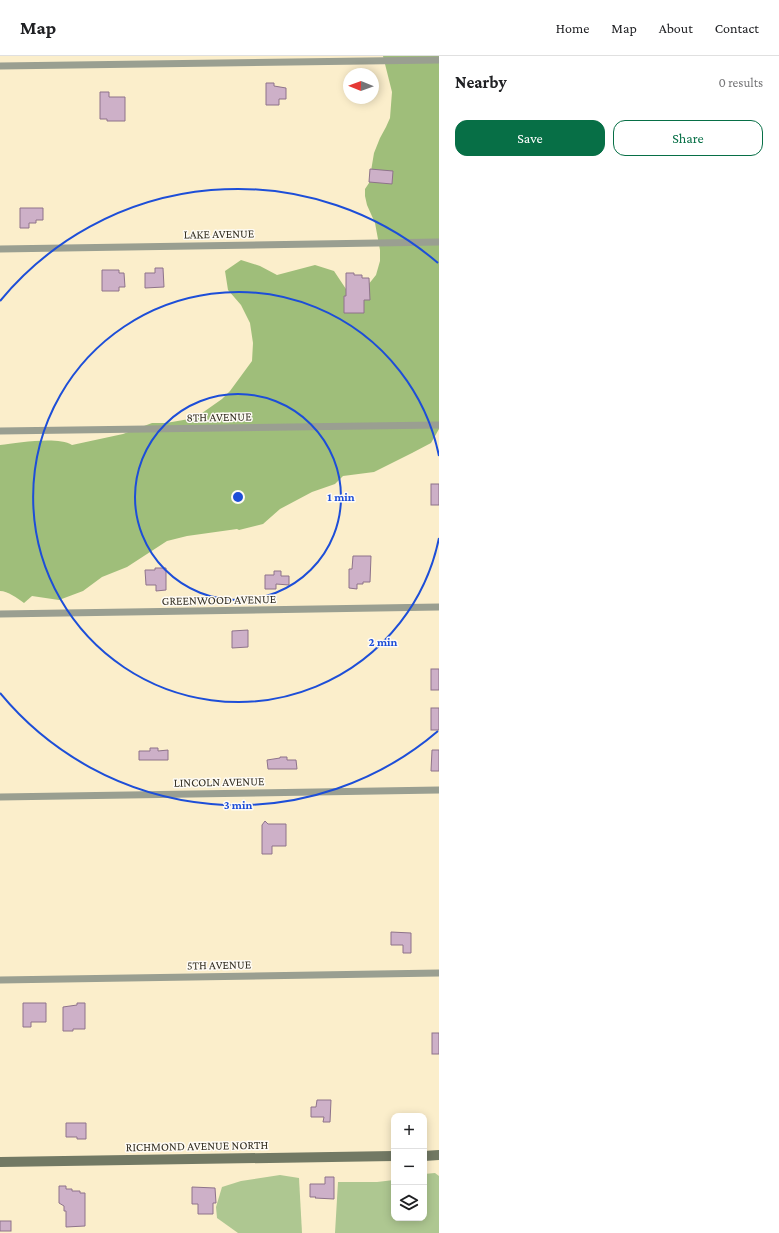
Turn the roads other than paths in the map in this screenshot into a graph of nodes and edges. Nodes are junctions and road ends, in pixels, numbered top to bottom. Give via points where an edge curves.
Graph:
1 (439, 60) edge
2 (0, 66) edge
3 (439, 242) edge
4 (0, 249) edge
5 (439, 425) edge
6 (0, 431) edge
7 (439, 607) edge
8 (0, 614) edge
9 (439, 790) edge
10 (0, 797) edge
11 (439, 973) edge
12 (0, 980) edge
13 (439, 1155) edge
14 (391, 1156) edge
15 (427, 1156) edge
16 (0, 1162) edge

1 - 2 street
3 - 4 street, LAKE AVENUE
5 - 6 street, 8TH AVENUE
7 - 8 street, GREENWOOD AVENUE
9 - 10 street, LINCOLN AVENUE
11 - 12 street, 5TH AVENUE
13 - 15 street
14 - 16 street, RICHMOND AVENUE NORTH

